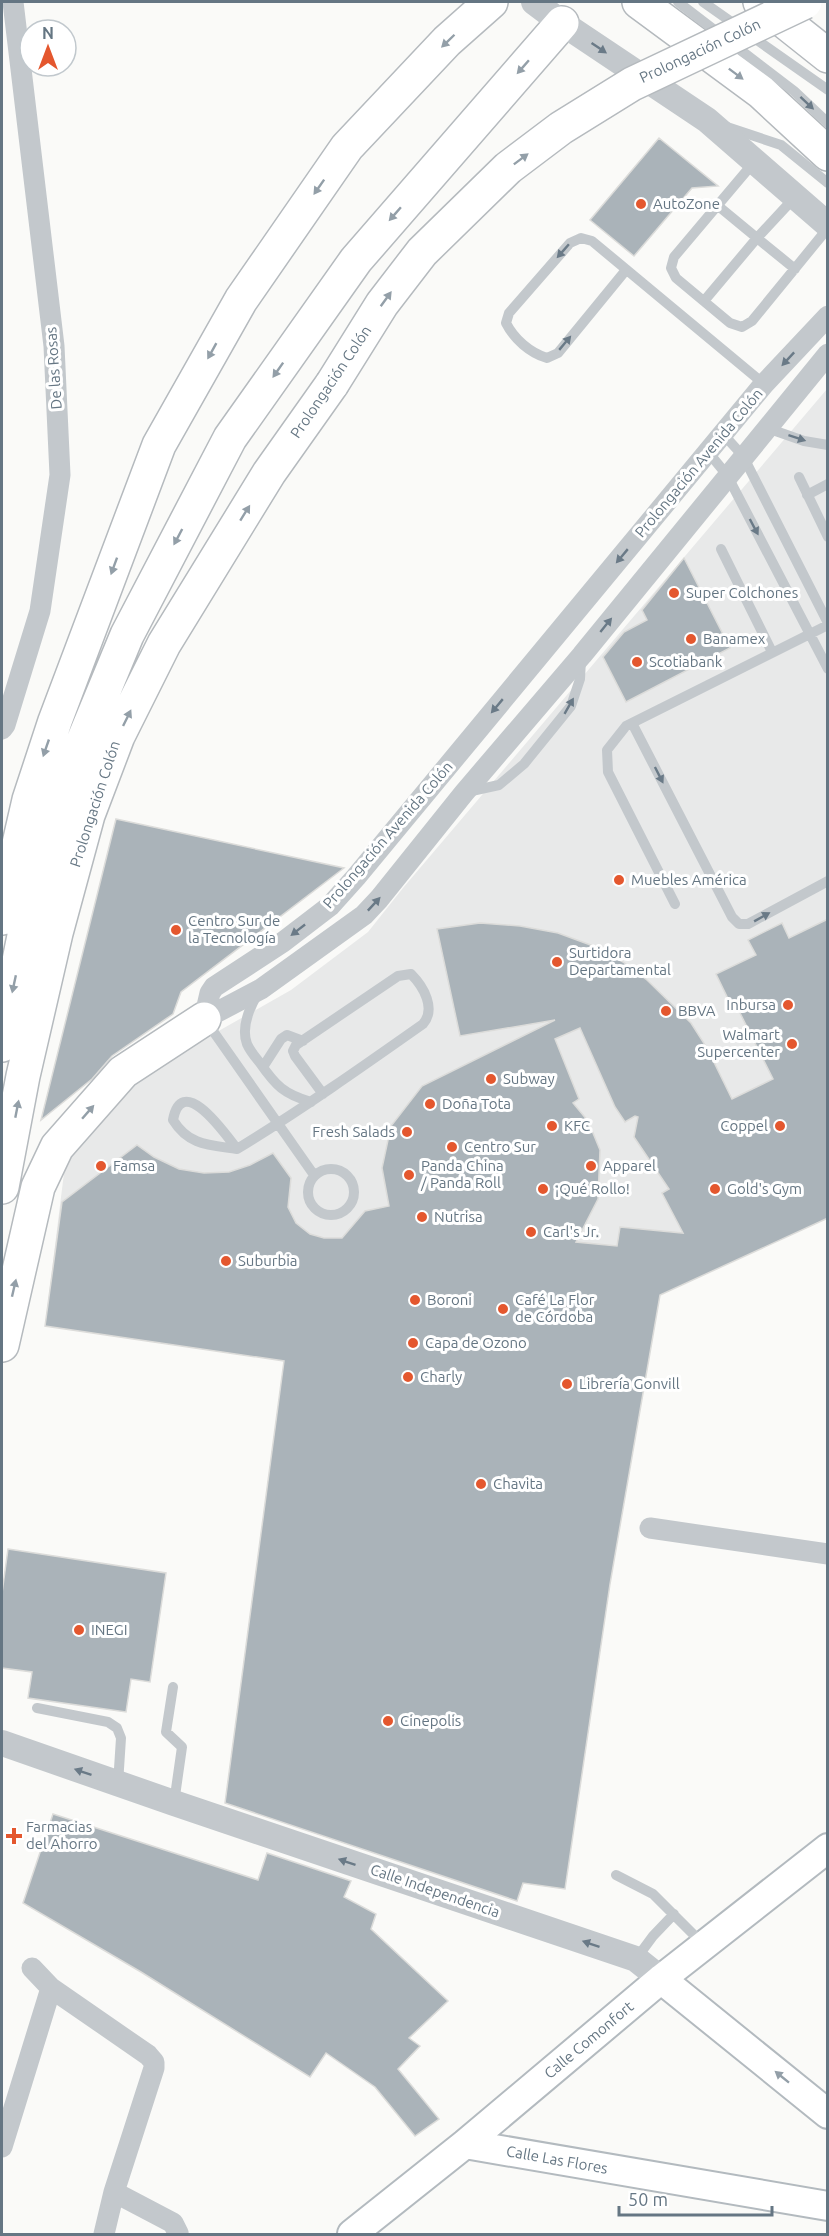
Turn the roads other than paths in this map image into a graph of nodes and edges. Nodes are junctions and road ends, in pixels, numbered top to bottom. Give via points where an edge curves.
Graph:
1 (13, 2) edge
2 (490, 2) edge
3 (534, 2) edge
4 (639, 2) edge
5 (678, 2) edge
6 (703, 2) edge
7 (760, 2) edge
8 (806, 2) edge
9 (562, 23) junction
10 (828, 56) edge
11 (828, 90) edge
12 (707, 120) junction
13 (828, 123) edge
14 (828, 154) edge
15 (755, 161) junction
16 (828, 183) edge
17 (795, 197) junction
18 (717, 205) junction
19 (828, 227) edge
20 (757, 237) junction
21 (795, 269) junction
22 (626, 270) junction
23 (704, 301) junction
24 (828, 316) edge
25 (828, 354) edge
26 (765, 384) junction
27 (767, 428) junction
28 (723, 434) junction
29 (828, 445) edge
30 (708, 452) junction
31 (744, 456) junction
32 (727, 475) junction
33 (799, 477) dead end
34 (828, 484) edge
35 (807, 495) junction
36 (828, 537) edge
37 (721, 549) dead end
38 (828, 624) edge
39 (810, 633) junction
40 (772, 652) junction
41 (828, 669) edge
42 (632, 723) junction
43 (2, 729) edge
44 (828, 881) edge
45 (675, 904) dead end
46 (2, 918) edge
47 (261, 989) junction
48 (204, 1019) junction
49 (303, 1041) junction
50 (2, 1045) edge
51 (263, 1067) junction
52 (322, 1094) junction
53 (311, 1102) junction
54 (278, 1124) junction
55 (237, 1149) junction
56 (314, 1175) junction
57 (2, 1187) edge
58 (2, 1345) edge
59 (650, 1528) dead end
60 (828, 1554) edge
61 (173, 1687) dead end
62 (37, 1708) dead end
63 (2, 1743) edge
64 (118, 1784) junction
65 (174, 1803) junction
66 (827, 1850) edge
67 (616, 1875) dead end
68 (674, 1914) junction
69 (704, 1945) junction
70 (636, 1959) junction
71 (32, 1968) dead end
72 (661, 1979) junction
73 (51, 1988) junction
74 (828, 2114) edge
75 (465, 2144) junction
76 (2, 2147) edge
77 (114, 2192) junction
78 (828, 2206) edge
79 (104, 2235) edge
80 (177, 2235) edge
81 (352, 2235) edge

1 - 43 street, De las Rosas via 54,346 60,475 40,611
2 -> 46 main road via 447,41 347,147 241,300 159,445 29,800
3 - 9 street
4 -> 14 main road via 761,92
5 -> 13 lane via 794,91
6 - 11 lane
7 - 10 main road
57 -> 8 main road, Prolongación Colón, bridge via 56,933 88,816 118,736 164,644 269,473 382,304 422,252 508,168 561,128 632,84
9 -> 12 street
9 -> 50 main road via 356,260 230,438 127,635 57,804 26,926
12 - 15 street
12 - 16 lane via 781,144
15 - 17 street
15 - 18 lane
17 - 19 street
17 - 20 lane
18 - 20 lane
18 - 23 lane via 674,257 671,268 676,278
19 - 21 lane
20 - 21 lane
20 - 23 lane
21 - 23 lane via 752,321 742,327 730,323
22 -> 22 lane via 592,241 581,237 570,243 509,313 506,323 511,334 536,355 547,358 558,352
22 - 26 lane
24 -> 26 street, Prolongación Avenida Colón
25 - 27 street, Prolongación Avenida Colón
26 - 28 street, Prolongación Avenida Colón
27 -> 29 lane
27 - 31 street, Prolongación Avenida Colón
28 - 30 street, Prolongación Avenida Colón
28 - 31 lane
30 - 32 lane
30 -> 48 street, Prolongación Avenida Colón via 356,877 330,906 214,987
31 - 32 street, Prolongación Avenida Colón
31 - 38 lane
32 -> 39 lane
47 -> 32 street, Prolongación Avenida Colón via 364,915 379,899
33 - 35 lane
34 - 35 lane
35 - 36 lane
37 - 40 lane
38 - 39 lane
39 - 40 lane
39 - 41 lane
40 - 42 lane
42 -> 44 lane via 739,924 748,924
42 - 45 lane via 607,750 608,772
47 - 48 street, Prolongación Avenida Colón
47 - 51 lane via 249,1009 246,1028 247,1044
48 - 54 lane
58 -> 48 main road via 38,1186 57,1147 123,1071
49 - 51 lane via 287,1035
49 - 52 lane via 292,1051
49 - 52 lane via 398,976 411,974 421,984 429,1007 429,1017 423,1024
51 - 53 lane via 274,1084 291,1096
52 - 53 lane
53 - 54 lane
54 - 55 lane
54 - 56 lane
55 - 55 lane via 201,1143 180,1132 172,1120 174,1112 183,1103 202,1107
56 - 56 lane via 324,1169 348,1175 354,1185 354,1198 348,1209 338,1215 325,1215 315,1209 308,1199 308,1186
59 - 60 street
61 - 65 lane via 166,1732 182,1747
62 - 64 lane via 108,1722 117,1728 121,1738
64 -> 63 street, Calle Independencia
64 - 65 street, Calle Independencia
70 -> 65 street, Calle Independencia
66 - 69 main road, Calle Comonfort
67 - 68 lane via 653,1894
68 - 69 lane
68 - 70 lane
69 - 72 main road, Calle Comonfort
70 - 72 street, Calle Independencia
71 - 73 street
74 -> 72 main road, Calle Independencia
72 - 75 main road, Calle Comonfort
73 - 76 street
73 - 77 street via 154,2062
75 - 78 main road, Calle Las Flores
75 - 81 main road, Calle Comonfort
77 - 79 street
77 - 80 street via 173,2223

